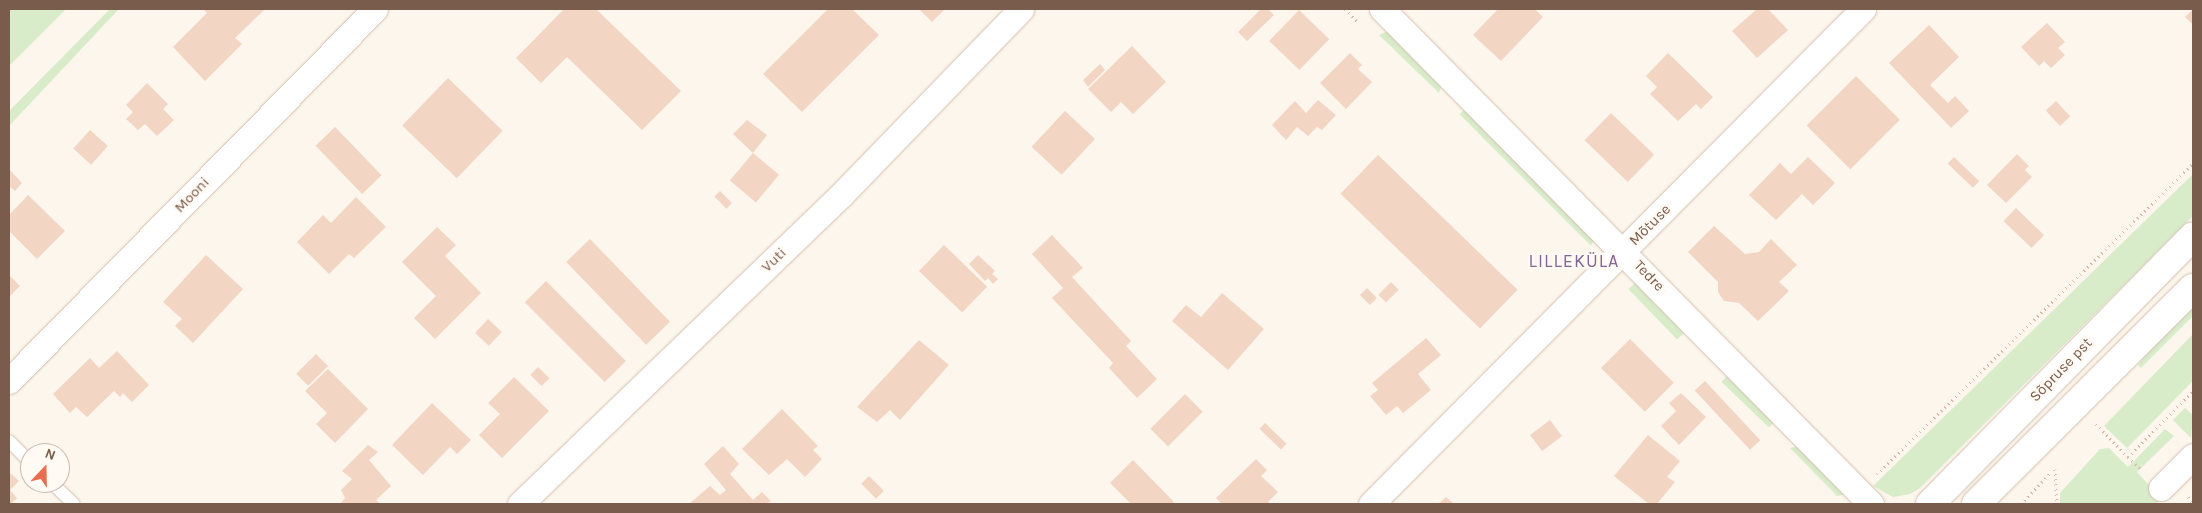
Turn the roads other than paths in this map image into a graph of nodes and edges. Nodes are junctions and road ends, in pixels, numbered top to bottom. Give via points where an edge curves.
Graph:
1 (375, 9) edge
2 (1020, 9) edge
3 (1382, 9) edge
4 (1863, 9) edge
5 (2193, 236) edge
6 (1624, 251) junction
7 (2193, 288) edge
8 (9, 381) edge
9 (9, 441) edge
10 (20, 452) edge
11 (2193, 456) edge
12 (2161, 488) dead end
13 (62, 493) edge
14 (74, 504) edge
15 (520, 504) edge
16 (1371, 504) edge
17 (1871, 504) edge
18 (1930, 504) edge
19 (1976, 504) edge

1 - 8 street, Mooni
2 - 15 street, Vuti via 841,195
3 - 6 street, Tedre
4 - 6 street, Mõtuse
5 - 18 main road, Sõpruse pst
6 - 16 street, Mõtuse
6 - 17 street, Tedre
7 - 19 main road
9 - 10 lane
11 - 12 street
13 - 14 lane

